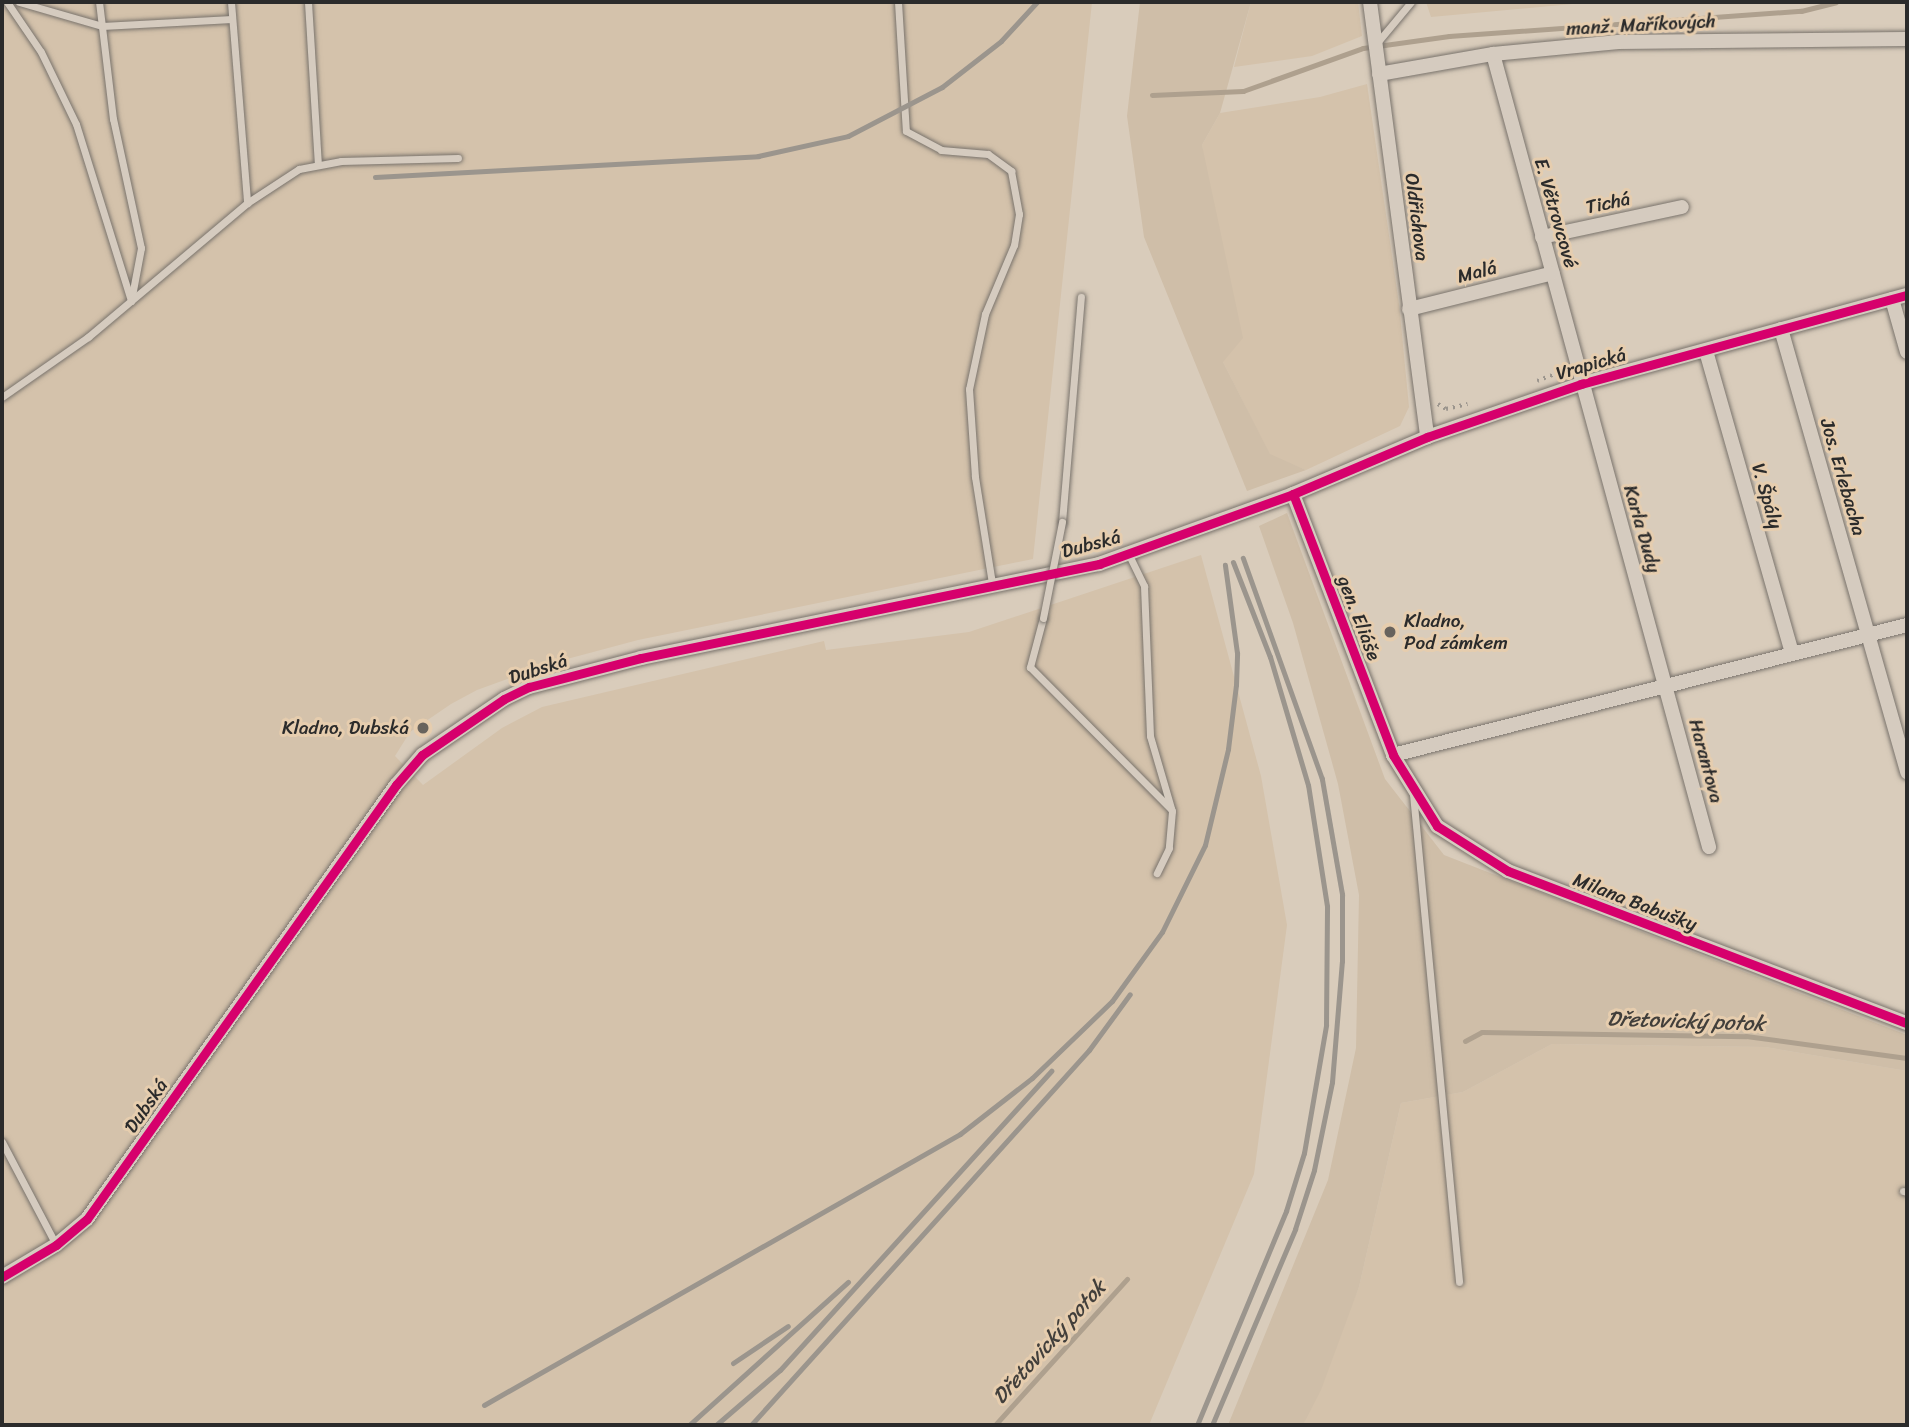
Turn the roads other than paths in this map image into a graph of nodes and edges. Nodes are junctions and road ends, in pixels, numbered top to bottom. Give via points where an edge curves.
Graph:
1 (7, 2) edge
2 (19, 2) edge
3 (99, 2) edge
4 (231, 2) edge
5 (307, 2) edge
6 (898, 2) edge
7 (1370, 2) edge
8 (1411, 2) edge
9 (232, 19) junction
10 (102, 26) junction
11 (1907, 39) edge
12 (1375, 44) junction
13 (1493, 54) junction
14 (1379, 74) junction
15 (458, 158) dead end
16 (318, 165) junction
17 (247, 203) junction
18 (1682, 207) dead end
19 (1542, 237) junction
20 (1553, 273) junction
21 (1907, 295) edge
22 (1081, 298) dead end
23 (1892, 299) junction
24 (131, 301) junction
25 (1409, 309) junction
26 (1782, 329) junction
27 (1706, 351) junction
28 (1907, 352) edge
29 (1581, 384) junction
30 (2, 397) edge
31 (1427, 437) junction
32 (1293, 494) junction
33 (1128, 553) junction
34 (992, 583) junction
35 (1907, 625) edge
36 (1867, 635) junction
37 (1792, 653) junction
38 (1665, 685) junction
39 (1394, 755) junction
40 (1907, 772) edge
41 (1413, 786) junction
42 (1172, 811) junction
43 (1709, 847) dead end
44 (1157, 873) dead end
45 (1907, 1023) edge
46 (2, 1142) edge
47 (56, 1245) junction
48 (2, 1277) edge
49 (1459, 1282) dead end

1 - 24 lane via 41,52 76,124
2 - 10 lane
3 - 10 lane
4 - 9 lane
5 - 16 lane
6 - 34 lane via 906,131 941,150 988,154 1010,171 1019,214 1014,244 985,314 969,389 975,477
7 - 12 street, Oldřichova
8 - 12 lane
9 - 10 lane
9 - 17 lane
10 - 24 lane via 113,119 141,248
11 - 13 street, manž. Maříkových via 1618,42
12 - 14 street, Oldřichova
13 - 14 street, manž. Maříkových
13 - 19 street, E. Větrovcové
14 - 25 street, Oldřichova
15 - 16 lane
16 - 17 lane via 299,169
17 - 24 lane
18 - 19 street, Tichá
19 - 20 street, E. Větrovcové
20 - 25 street, Malá
20 - 29 street, E. Větrovcové
21 - 23 street, Vrapická
22 - 42 lane, bridge via 1062,522 1030,667
23 - 26 street, Vrapická
23 - 28 street
24 - 30 lane via 89,337
25 - 31 street, Oldřichova
26 - 27 street, Vrapická
26 - 36 street, Jos. Erlebacha
27 - 29 street, Vrapická
27 - 37 street, V. Špály
29 - 31 street, Vrapická
29 - 38 street, Karla Dudy
31 - 32 street, Vrapická
32 - 33 street, Dubská
32 - 39 street, gen. Eliáše
33 - 34 street, Dubská via 1099,564
33 - 42 lane via 1144,586 1150,736
34 - 47 street, Dubská via 641,657 529,687 485,709 441,740 396,785 87,1219
35 - 36 street
36 - 37 street
36 - 40 street, Jos. Erlebacha
37 - 38 street
38 - 39 street
38 - 43 street, Harantova
39 - 41 street, Milana Babušky
41 - 45 street, Milana Babušky via 1437,826 1508,871
41 - 49 lane
42 - 44 lane via 1169,848
46 - 47 lane
47 - 48 street, Dubská

